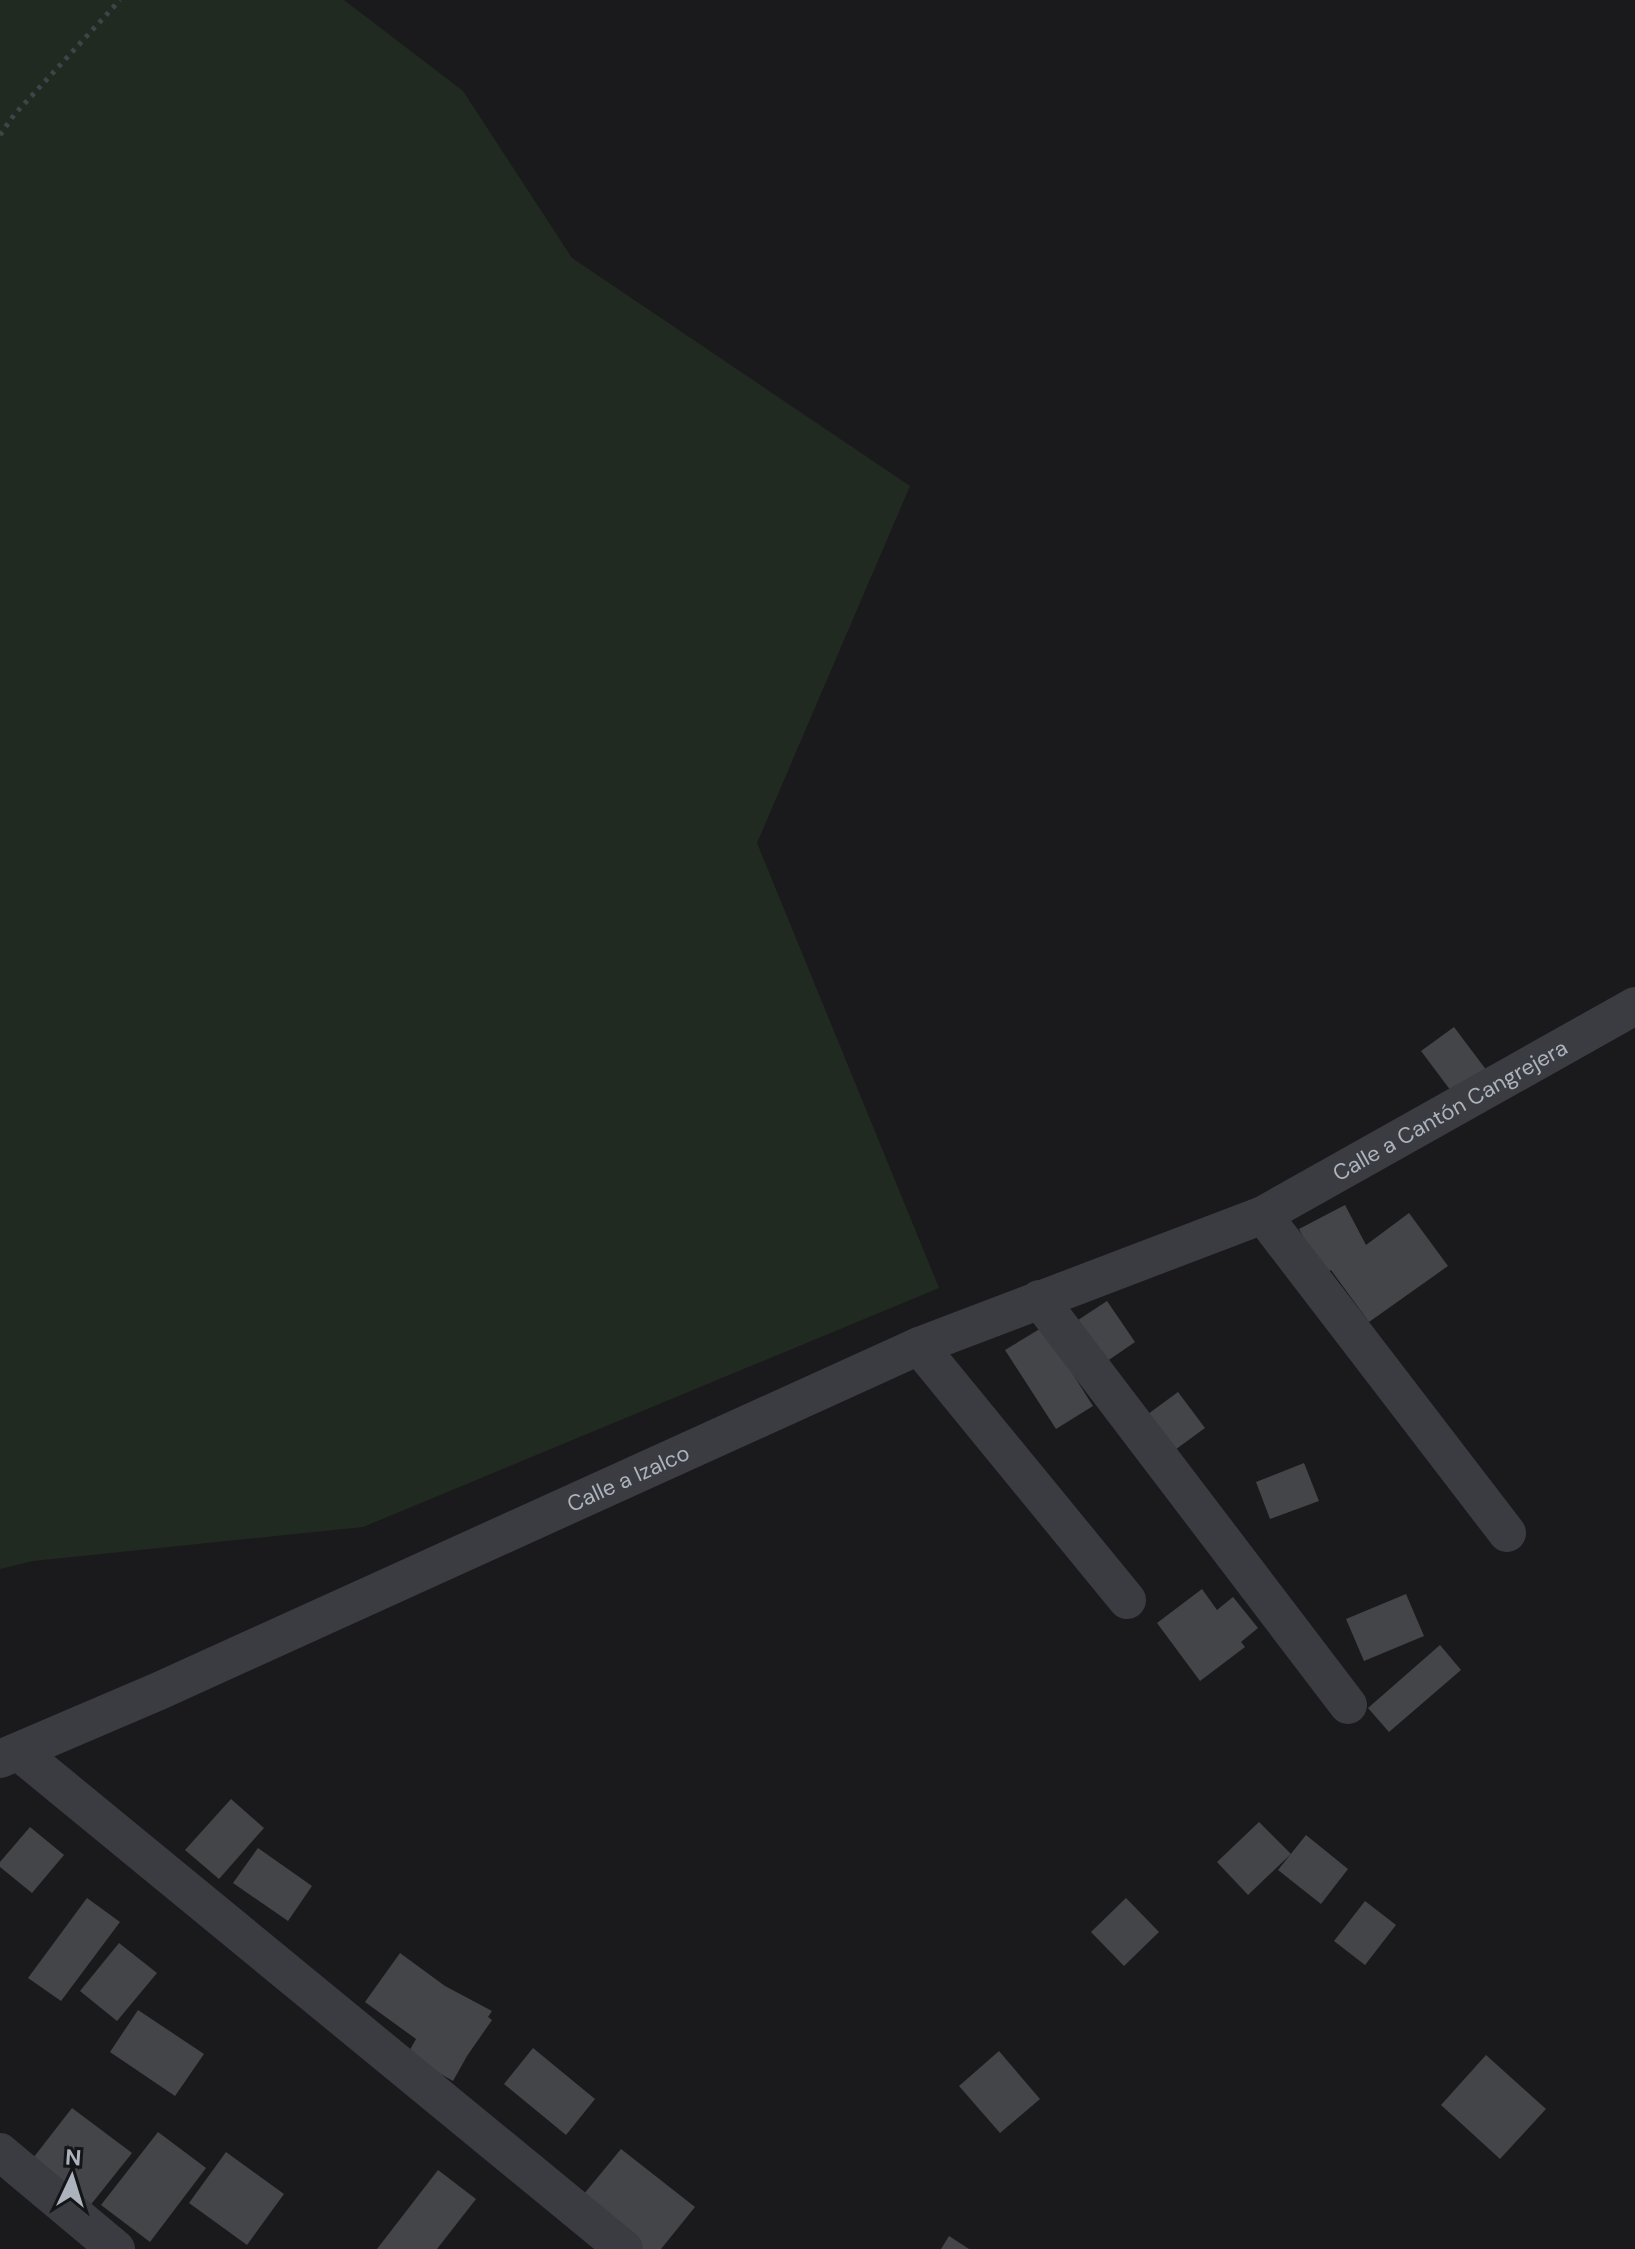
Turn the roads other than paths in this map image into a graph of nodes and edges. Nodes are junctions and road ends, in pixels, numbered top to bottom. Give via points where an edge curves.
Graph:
1 (1635, 1006) edge
2 (1263, 1215) junction
3 (1039, 1299) junction
4 (919, 1346) junction
5 (1507, 1533) dead end
6 (1127, 1600) dead end
7 (1348, 1705) dead end
8 (9, 1755) edge
9 (0, 2152) edge
10 (116, 2249) edge
11 (624, 2249) edge

1 - 2 street, Calle a Cantón Cangrejera
2 - 3 street, Calle a Izalco
2 - 5 street
3 - 4 street, Calle a Izalco
3 - 7 street
4 - 6 street
4 - 8 street, Calle a Izalco
8 - 11 street
9 - 10 street

